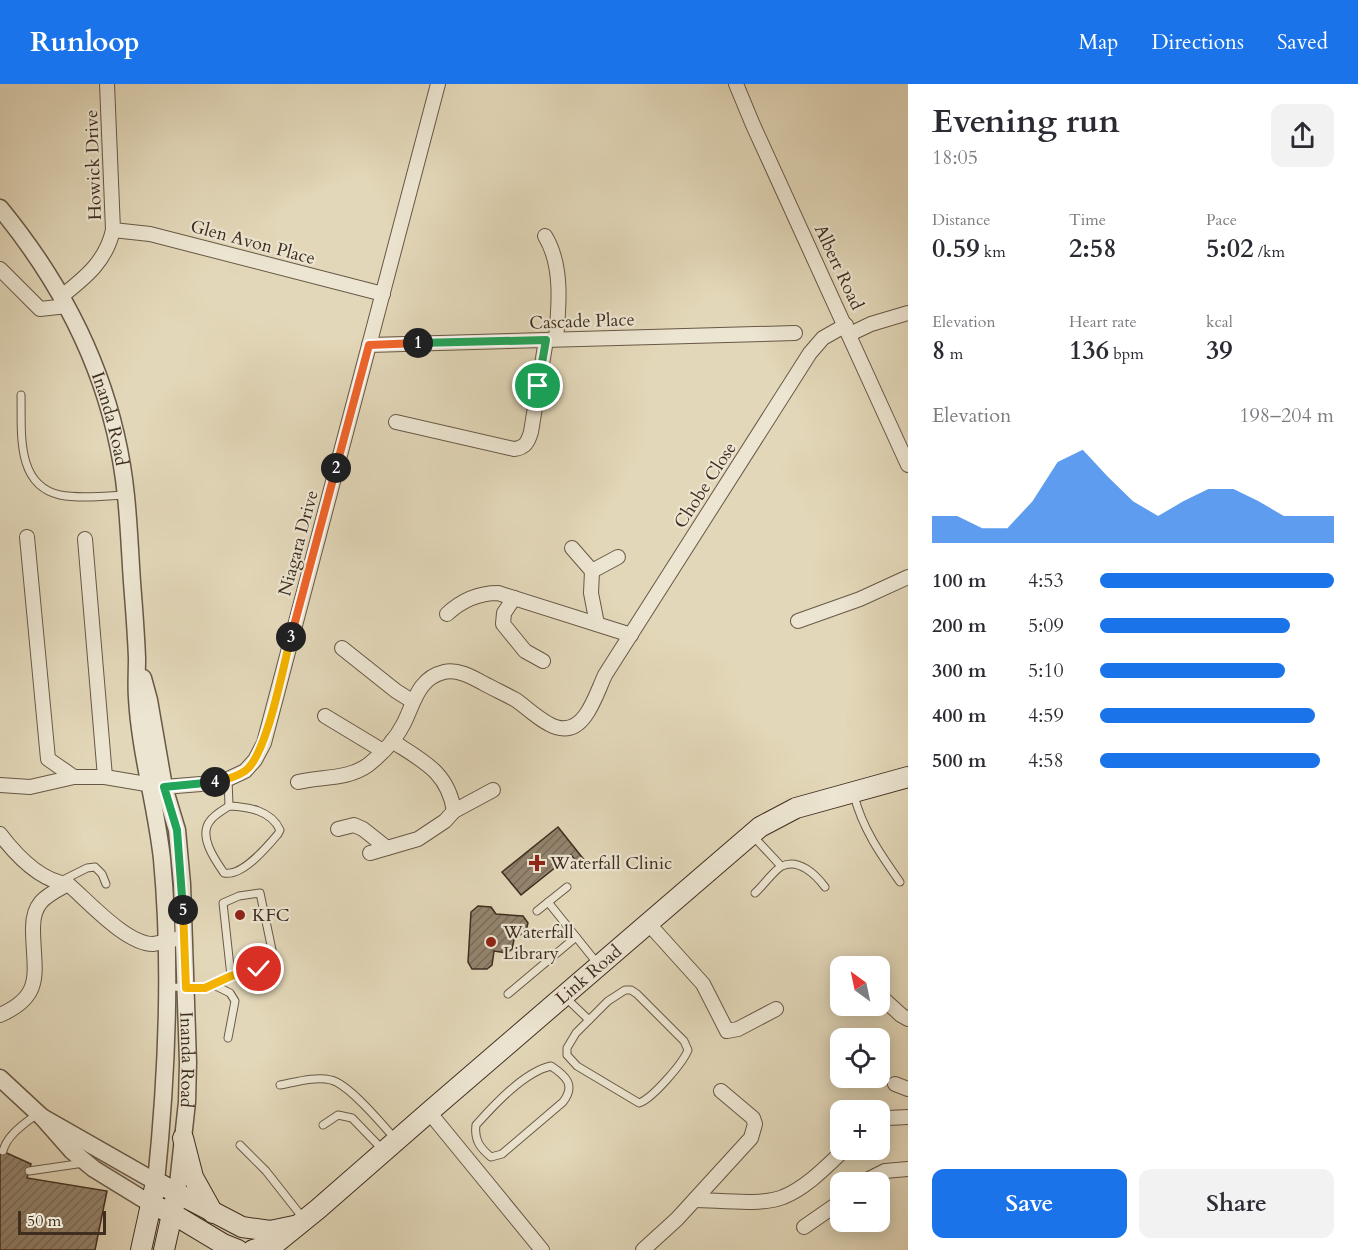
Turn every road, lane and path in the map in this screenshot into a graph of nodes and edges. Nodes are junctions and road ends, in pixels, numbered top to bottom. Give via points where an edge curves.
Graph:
1 (107, 84) edge
2 (438, 84) edge
3 (736, 84) edge
4 (0, 208) edge
5 (113, 230) junction
6 (545, 236) dead end
7 (0, 269) edge
8 (383, 294) junction
9 (64, 301) junction
10 (908, 313) edge
11 (848, 329) junction
12 (795, 333) dead end
13 (551, 340) junction
14 (369, 345) junction
15 (21, 395) dead end
16 (396, 422) dead end
17 (908, 465) edge
18 (126, 495) junction
19 (27, 537) dead end
20 (85, 538) dead end
21 (572, 548) dead end
22 (618, 557) dead end
23 (592, 571) junction
24 (908, 577) edge
25 (514, 598) junction
26 (447, 614) dead end
27 (798, 621) dead end
28 (597, 624) junction
29 (631, 634) junction
30 (342, 648) dead end
31 (543, 661) dead end
32 (412, 701) junction
33 (324, 716) dead end
34 (388, 746) junction
35 (74, 777) junction
36 (105, 777) junction
37 (908, 777) edge
38 (228, 779) junction
39 (298, 782) dead end
40 (0, 785) edge
41 (156, 786) junction
42 (493, 790) dead end
43 (853, 792) junction
44 (229, 806) junction
45 (453, 811) junction
46 (338, 829) dead end
47 (0, 834) edge
48 (751, 835) junction
49 (387, 848) junction
50 (370, 853) dead end
51 (781, 866) junction
52 (900, 882) dead end
53 (63, 883) junction
54 (106, 885) dead end
55 (567, 886) dead end
56 (825, 887) dead end
57 (755, 893) dead end
58 (548, 902) junction
59 (537, 911) dead end
60 (648, 923) junction
61 (576, 937) junction
62 (184, 938) junction
63 (166, 941) junction
64 (599, 966) junction
65 (231, 976) junction
66 (214, 985) junction
67 (167, 987) junction
68 (186, 988) junction
69 (508, 994) dead end
70 (564, 996) junction
71 (890, 1005) edge
72 (776, 1009) dead end
73 (0, 1015) edge
74 (908, 1019) edge
75 (589, 1020) junction
76 (228, 1038) dead end
77 (0, 1078) edge
78 (280, 1085) dead end
79 (721, 1091) dead end
80 (429, 1112) junction
81 (40, 1115) junction
82 (908, 1116) edge
83 (890, 1118) edge
84 (323, 1125) dead end
85 (183, 1138) junction
86 (240, 1145) dead end
87 (391, 1146) junction
88 (483, 1150) junction
89 (3, 1151) dead end
90 (832, 1160) edge
91 (87, 1163) junction
92 (471, 1163) junction
93 (908, 1169) edge
94 (29, 1170) dead end
95 (883, 1172) edge
96 (156, 1182) junction
97 (177, 1193) junction
98 (695, 1200) junction
99 (151, 1204) junction
100 (830, 1209) edge
101 (173, 1214) junction
102 (214, 1214) junction
103 (302, 1223) junction
104 (804, 1227) dead end
105 (254, 1244) edge
106 (141, 1250) edge
107 (164, 1250) edge
108 (238, 1250) edge
109 (542, 1250) edge
110 (644, 1250) edge

1 - 5 street, Howick Drive
2 - 8 street, Niagara Drive
3 - 11 street, Albert Road
4 - 9 street, Inanda Road via 30,245
5 - 8 street, Glen Avon Place via 150,234
5 - 9 street, Howick Drive via 102,259
6 - 13 street via 556,260 557,323
7 - 9 street via 40,309
8 - 14 street, Niagara Drive
9 - 18 street, Inanda Road via 104,391
10 - 11 street, Chobe Close
11 - 17 street, Albert Road
11 - 29 street, Chobe Close via 823,338 810,353
12 - 13 street, Cascade Place
13 - 14 street, Cascade Place
13 - 16 street via 531,432 520,448
14 - 38 street, Niagara Drive via 264,742 245,771
15 - 18 lane via 24,457 36,482 61,495
18 - 41 street, Inanda Road via 137,697
19 - 35 street via 45,744 51,763
20 - 36 street
21 - 23 street
22 - 23 street
23 - 28 street via 591,593
24 - 27 street
25 - 26 street via 498,593 478,595 459,603
25 - 28 street
25 - 31 street via 504,613 503,624 525,651
28 - 29 street
29 - 32 street, Chobe Close via 585,716 567,728 550,726 514,700 459,672 430,678
30 - 32 street
32 - 34 street, Chobe Close via 404,723
33 - 34 street
34 - 39 street via 367,766 344,776
34 - 45 street via 433,768 448,789
35 - 36 street, Niagara Drive
35 - 40 street, Niagara Drive via 30,787
36 - 41 street, Niagara Drive
37 - 43 main road, Link Road
38 - 41 street, Niagara Drive
38 - 44 lane
41 - 62 street, Inanda Road via 177,830
41 - 63 street, Inanda Road
42 - 45 street
43 - 48 main road, Link Road via 796,808
43 - 52 lane via 866,830
44 - 44 lane via 263,813 280,830 252,860 229,874 224,873 212,854 206,831 210,821
45 - 49 street via 418,839
46 - 49 street via 354,825
47 - 53 street via 25,861
48 - 51 lane
48 - 60 main road, Link Road
49 - 50 street
51 - 56 lane via 791,864 810,870
51 - 57 lane
53 - 54 lane via 91,866 99,869
53 - 63 street via 128,935 154,944
53 - 73 street via 39,903 33,919 34,986 24,1001
55 - 58 lane
58 - 59 lane
58 - 61 lane
60 - 64 main road, Link Road
60 - 72 street via 703,984 727,1031
61 - 64 lane
61 - 69 lane
62 - 63 street
62 - 68 street, Inanda Road
63 - 67 street, Inanda Road
64 - 70 main road, Link Road
65 - 65 lane via 223,903 260,893 275,964
65 - 66 lane
66 - 68 lane
66 - 76 lane via 230,993 235,1001
67 - 68 lane
67 - 96 street, Inanda Road via 165,1079
68 - 85 street, Inanda Road via 188,1062
70 - 75 lane
70 - 80 main road, Link Road
71 - 74 street
75 - 75 lane via 619,992 631,990 684,1041 688,1050 646,1100 635,1102 577,1066 567,1055 571,1039
77 - 81 street
78 - 87 lane via 321,1079 343,1085
79 - 98 street via 749,1113 755,1131
80 - 87 main road, Link Road
80 - 92 street
81 - 89 lane via 15,1132
81 - 91 street
81 - 96 street
82 - 83 street
84 - 87 lane via 339,1115 352,1118
85 - 97 street, Inanda Road
85 - 102 main road via 193,1177
86 - 103 lane via 266,1171
87 - 103 main road, Link Road
88 - 88 lane via 475,1133 484,1116 534,1072 551,1066 561,1072 569,1084 564,1102 498,1156 491,1157
88 - 92 lane
90 - 98 street via 806,1183 773,1200
91 - 94 lane
91 - 99 street
92 - 109 street
93 - 95 street
96 - 97 main road
96 - 99 main road, Inanda Road
97 - 101 main road, Inanda Road
97 - 102 main road
98 - 110 street
99 - 101 main road
99 - 106 main road, Inanda Road
100 - 104 street
101 - 107 main road, Inanda Road
101 - 108 main road
102 - 105 main road via 242,1227
103 - 105 main road

